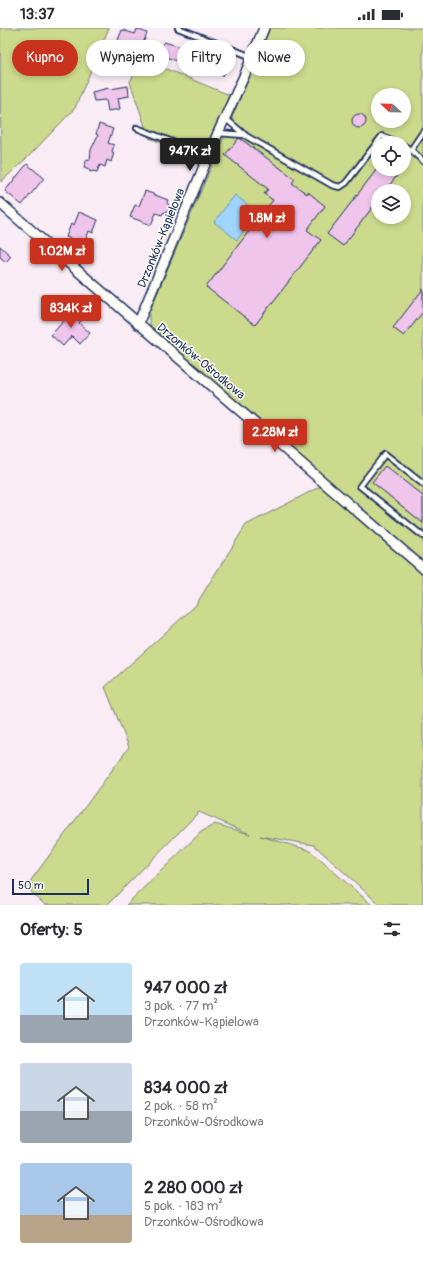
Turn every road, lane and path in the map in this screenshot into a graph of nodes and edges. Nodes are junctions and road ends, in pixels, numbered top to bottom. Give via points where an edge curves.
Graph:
1 (178, 28) edge
2 (264, 28) edge
3 (259, 40) edge
4 (244, 54) edge
5 (244, 75) edge
6 (225, 118) junction
7 (137, 128) dead end
8 (218, 132) junction
9 (423, 132) edge
10 (246, 136) junction
11 (371, 150) edge
12 (411, 150) joint
13 (208, 156) junction
14 (423, 160) edge
15 (0, 203) edge
16 (138, 324) junction
17 (423, 484) edge
18 (423, 536) edge
19 (423, 568) edge

1 - 4 lane
2 - 3 street, Drzonków-Kąpielowa
5 - 6 street, Drzonków-Kąpielowa
6 - 8 street, Drzonków-Kąpielowa
6 - 10 lane
7 - 13 lane
8 - 10 lane
8 - 13 street, Drzonków-Kąpielowa
9 - 12 lane
10 - 11 lane via 332,185 340,187
12 - 14 lane
13 - 16 street, Drzonków-Kąpielowa
15 - 16 street, Drzonków-Ośrodkowa
16 - 19 street, Drzonków-Ośrodkowa
17 - 18 lane via 385,454 360,486

